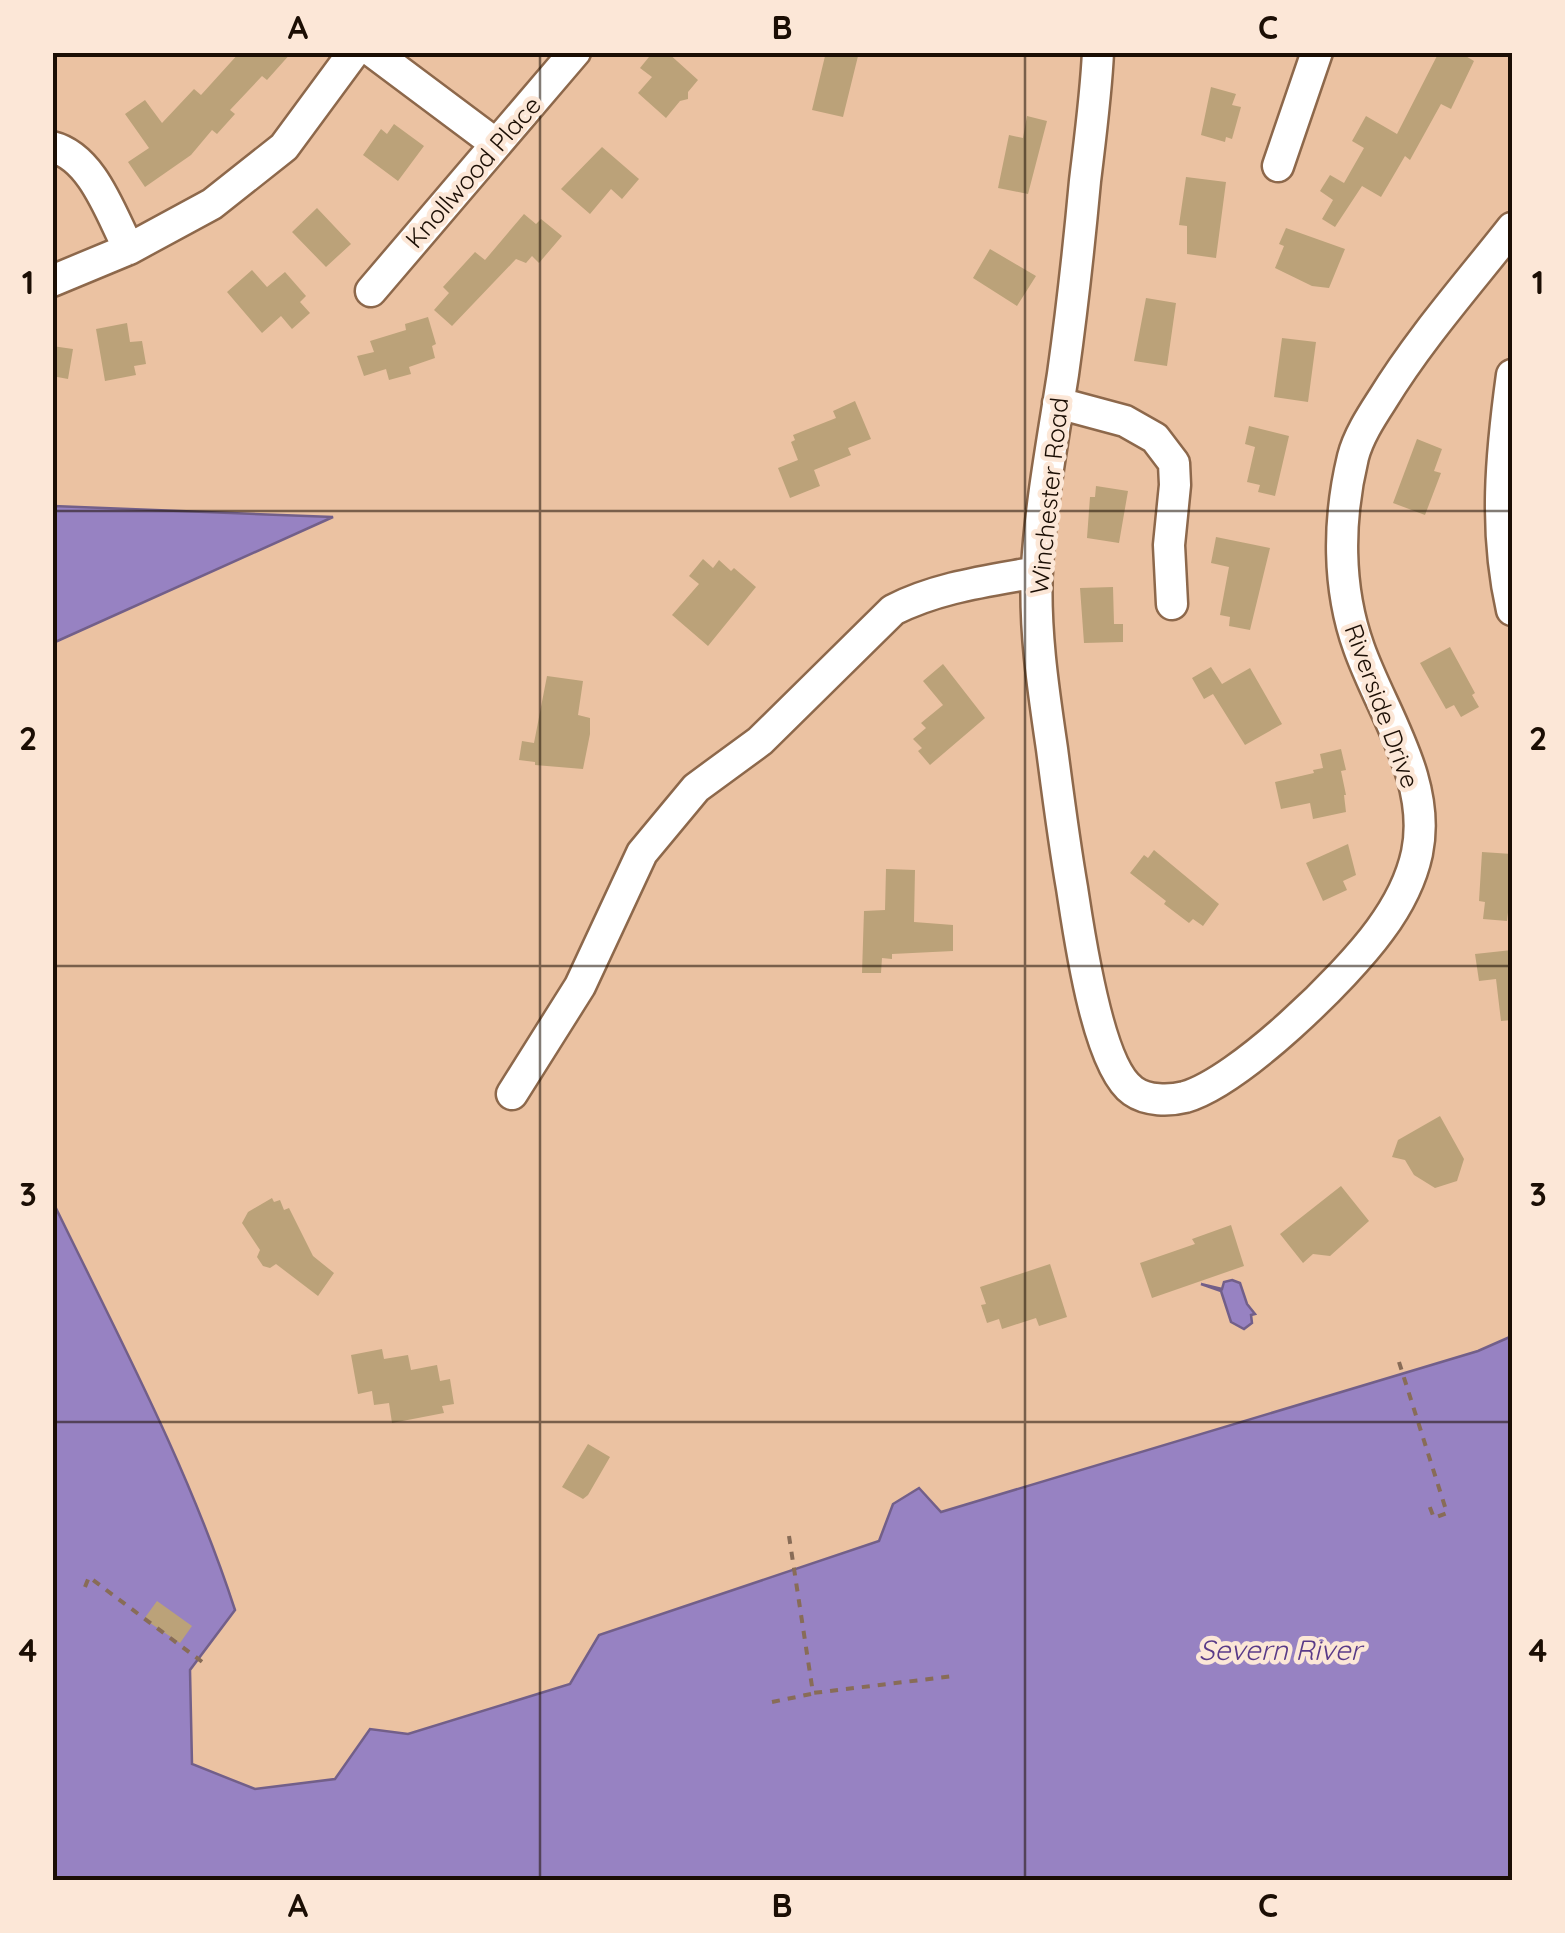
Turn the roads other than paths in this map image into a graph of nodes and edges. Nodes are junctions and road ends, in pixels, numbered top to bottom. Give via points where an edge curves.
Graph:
1 (354, 52) edge
2 (373, 52) edge
3 (575, 52) edge
4 (1098, 52) edge
5 (1317, 52) edge
6 (496, 144) junction
7 (52, 147) edge
8 (1278, 166) dead end
9 (1512, 228) edge
10 (129, 249) junction
11 (52, 281) edge
12 (371, 290) dead end
13 (1512, 375) edge
14 (1058, 403) junction
15 (1037, 572) junction
16 (1172, 604) dead end
17 (1512, 610) edge
18 (512, 1094) dead end
19 (1147, 1098) joint

1 - 10 street via 284,148 212,204
2 - 6 street
3 - 6 street, Knollwood Place
4 - 14 street, Winchester Road
5 - 8 street
6 - 12 street, Knollwood Place
7 - 10 street via 68,151 90,176
9 - 19 street, Riverside Drive via 1395,379 1355,448 1347,487 1341,540 1350,618 1405,755 1416,800 1418,848 1405,889 1344,974 1252,1056 1184,1097
10 - 11 street
13 - 17 street via 1499,498
14 - 15 street, Winchester Road
14 - 16 street via 1125,421 1154,438 1174,463
15 - 18 street via 947,589 893,610 760,740 696,788 642,853 580,986
15 - 19 street, Winchester Road via 1042,678 1090,984 1118,1076

